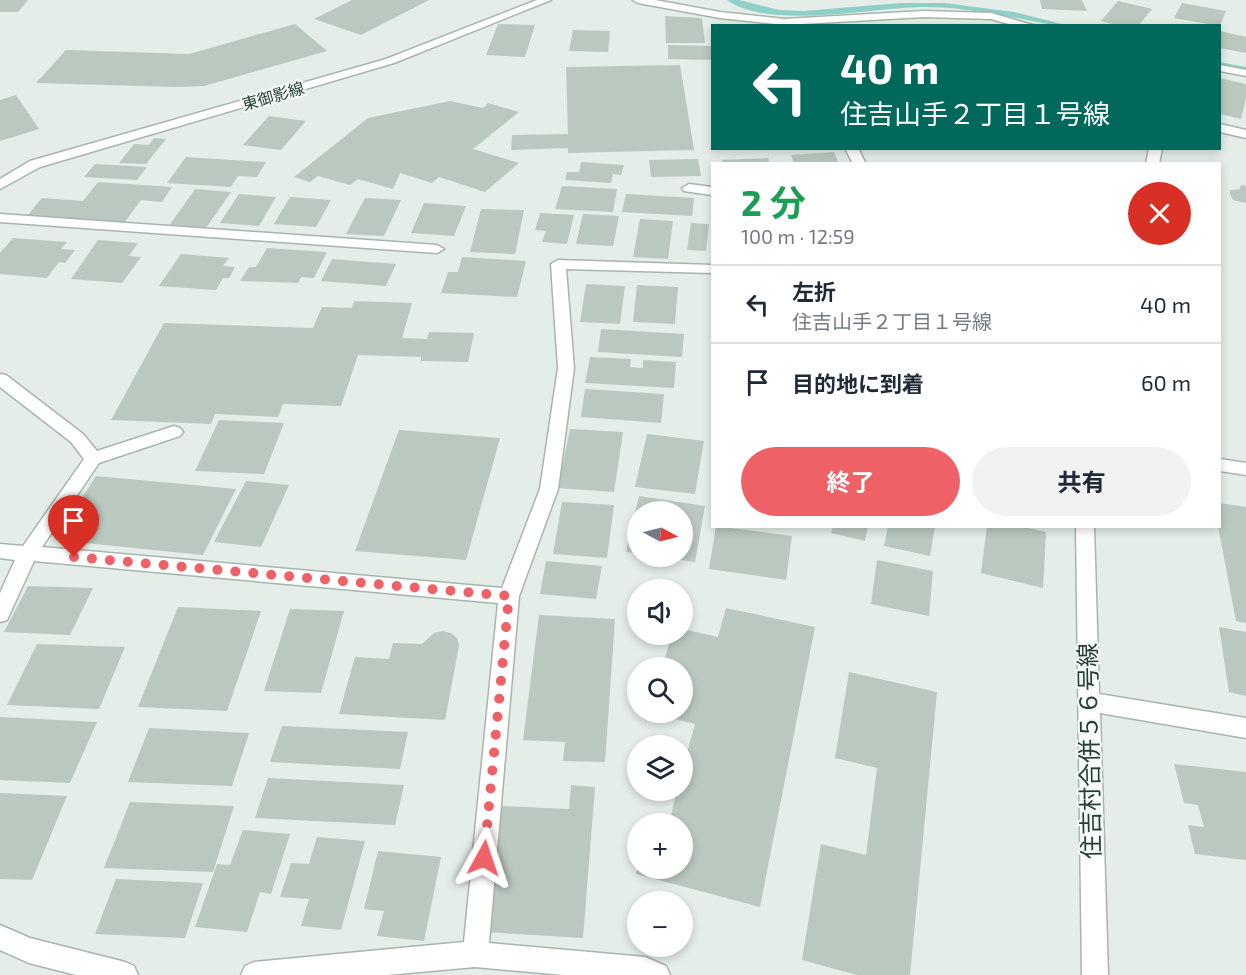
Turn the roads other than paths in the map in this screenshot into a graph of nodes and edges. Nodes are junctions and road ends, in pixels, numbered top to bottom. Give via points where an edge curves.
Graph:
1 (546, 0) edge
2 (639, 0) edge
3 (785, 24) edge
4 (1023, 24) edge
5 (1221, 60) edge
6 (1246, 65) edge
7 (1221, 68) edge
8 (1246, 73) edge
9 (1221, 128) edge
10 (1246, 134) edge
11 (0, 185) edge
12 (689, 188) dead end
13 (711, 190) edge
14 (0, 218) edge
15 (437, 249) dead end
16 (711, 269) edge
17 (0, 379) edge
18 (174, 432) dead end
19 (93, 459) junction
20 (1221, 465) edge
21 (1246, 469) edge
22 (1085, 528) edge
23 (0, 551) edge
24 (28, 553) junction
25 (509, 596) junction
26 (0, 614) edge
27 (1089, 702) junction
28 (1246, 728) edge
29 (0, 937) edge
30 (475, 954) junction
31 (125, 975) edge
32 (254, 975) edge
33 (657, 975) edge
34 (1095, 975) edge

1 - 11 street, 東御影線 via 379,64 35,164
2 - 3 street
3 - 4 street via 924,14 990,16
5 - 6 street
7 - 8 street
9 - 10 street
12 - 13 street
14 - 15 street
16 - 25 street via 558,264 566,368 549,489
17 - 19 street via 77,438
18 - 19 street
19 - 24 street
20 - 21 street
22 - 27 street, 住吉村合併５６号線
23 - 24 street
24 - 25 street
24 - 26 street
25 - 30 street
27 - 28 street
27 - 34 street, 住吉村合併５６号線
29 - 31 street via 29,950
30 - 32 street
30 - 33 street via 645,970

